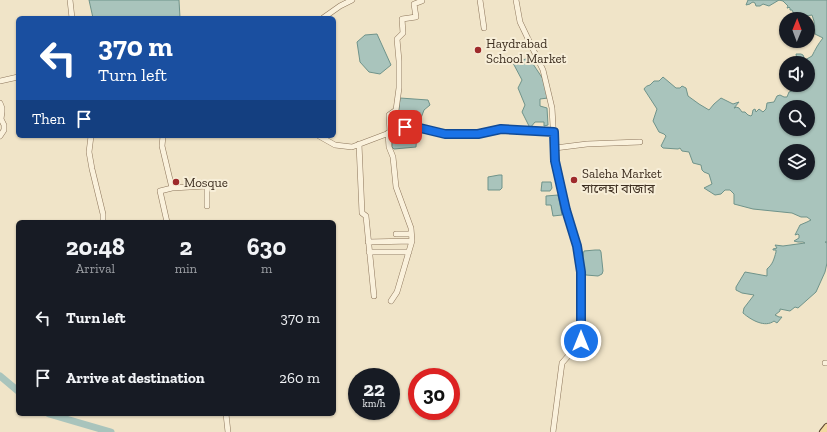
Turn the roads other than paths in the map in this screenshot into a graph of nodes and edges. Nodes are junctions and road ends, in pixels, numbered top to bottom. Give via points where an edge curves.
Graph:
1 (70, 0) edge
2 (352, 0) edge
3 (422, 0) edge
4 (480, 0) edge
5 (516, 0) edge
6 (72, 16) edge
7 (326, 16) edge
8 (484, 28) dead end
9 (16, 78) edge
10 (0, 82) edge
11 (0, 103) edge
12 (554, 132) junction
13 (389, 133) junction
14 (0, 136) edge
15 (91, 138) edge
16 (163, 138) edge
17 (323, 138) edge
18 (640, 142) dead end
19 (359, 144) junction
20 (555, 148) junction
21 (172, 188) junction
22 (207, 206) dead end
23 (103, 220) edge
24 (167, 220) edge
25 (396, 234) dead end
26 (411, 234) junction
27 (412, 241) junction
28 (368, 242) junction
29 (369, 252) junction
30 (410, 252) junction
31 (374, 296) dead end
32 (392, 301) dead end
33 (226, 416) edge
34 (827, 428) edge
35 (228, 432) edge
36 (554, 432) edge
37 (823, 432) edge

1 - 6 street
2 - 7 street
3 - 13 street via 414,4 416,17 402,20 403,33 397,39 399,88 396,110 389,114
4 - 8 street
5 - 12 street via 520,22 543,70 552,108
9 - 10 street
11 - 14 street via 4,125
12 - 13 street via 501,129 478,134 445,134 405,127
12 - 20 street
13 - 19 street
13 - 26 street via 396,187
15 - 23 street via 89,152
16 - 21 street via 162,146
17 - 19 street via 335,145 352,147
18 - 20 street
19 - 28 street via 362,213 366,216
20 - 36 street via 555,161 577,246 581,272 581,341 562,363
21 - 22 street via 207,186
21 - 24 street via 160,191
25 - 26 street
26 - 27 street
27 - 28 street
27 - 30 street
28 - 29 street
29 - 30 street
29 - 31 street
30 - 32 street
33 - 35 street
34 - 37 main road

